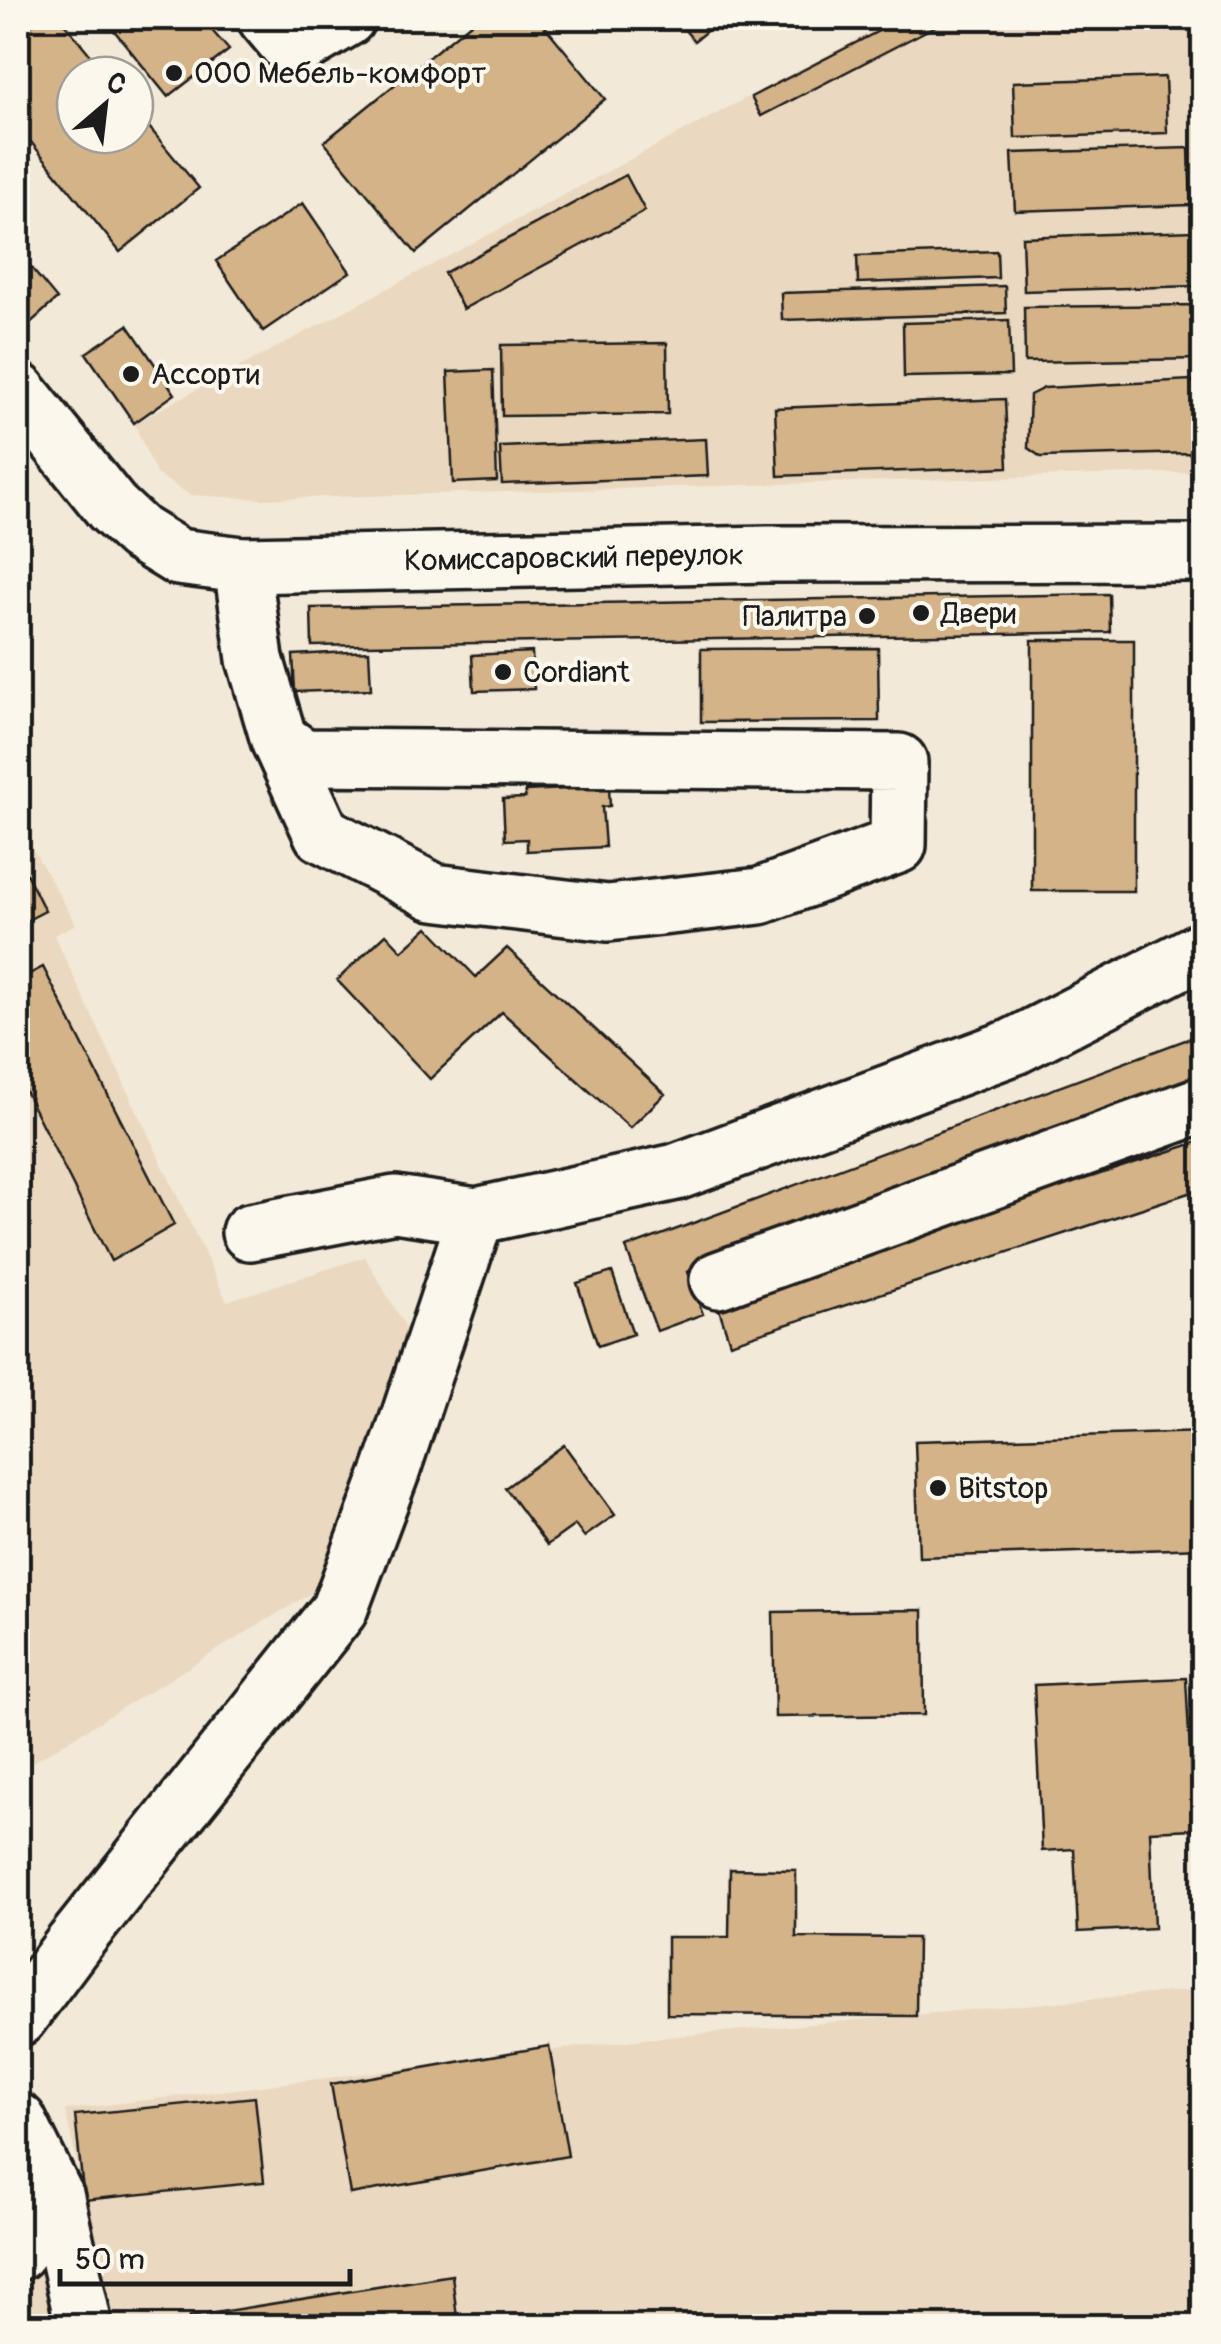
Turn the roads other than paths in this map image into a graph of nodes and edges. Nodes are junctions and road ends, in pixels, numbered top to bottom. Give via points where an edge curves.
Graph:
1 (266, 18) edge
2 (347, 18) edge
3 (18, 392) edge
4 (1204, 553) edge
5 (242, 565) junction
6 (279, 740) junction
7 (1204, 949) edge
8 (1204, 1104) edge
9 (476, 1216) junction
10 (250, 1232) dead end
11 (718, 1280) dead end
12 (18, 2018) edge
13 (18, 2121) edge
14 (56, 2198) junction
15 (18, 2252) edge
16 (84, 2326) edge

1 - 2 main road via 293,50
3 - 5 main road, Комиссаровский переулок via 139,533 178,557
4 - 5 main road, Комиссаровский переулок
5 - 6 main road via 255,658
6 - 6 main road via 303,756 900,762 898,845 760,896 608,914 434,892 322,834
7 - 9 main road via 1013,1047 676,1172
8 - 11 main road
9 - 10 main road via 395,1204
9 - 12 main road via 339,1610
13 - 14 main road
14 - 15 main road
14 - 16 main road

